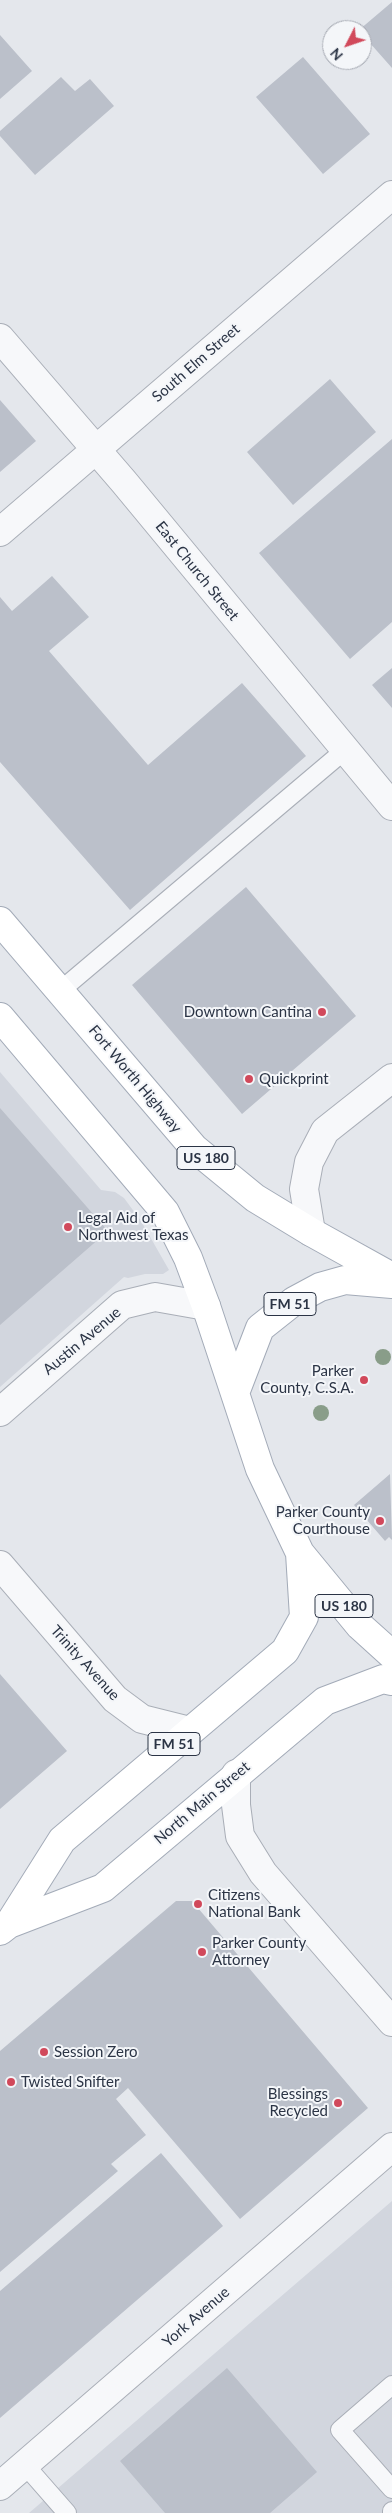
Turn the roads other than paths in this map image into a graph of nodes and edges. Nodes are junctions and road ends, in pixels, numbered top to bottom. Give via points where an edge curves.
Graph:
1 (392, 195) edge
2 (0, 338) edge
3 (96, 449) junction
4 (0, 532) edge
5 (344, 750) junction
6 (392, 806) edge
7 (0, 922) edge
8 (60, 991) junction
9 (4, 1029) edge
10 (392, 1078) edge
11 (311, 1232) junction
12 (392, 1277) edge
13 (392, 1284) edge
14 (206, 1306) junction
15 (235, 1393) junction
16 (0, 1412) edge
17 (300, 1553) junction
18 (0, 1565) edge
19 (392, 1655) edge
20 (392, 1681) edge
21 (190, 1731) junction
22 (236, 1774) junction
23 (4, 1928) edge
24 (392, 2022) edge
25 (392, 2147) edge
26 (392, 2385) edge
27 (25, 2465) junction
28 (0, 2486) edge
29 (392, 2489) edge
30 (67, 2513) edge

1 - 3 street, South Elm Street
2 - 3 street, East Church Street
3 - 4 street, South Elm Street
3 - 5 street, East Church Street
5 - 6 street, East Church Street
5 - 8 lane
7 - 8 main road, Fort Worth Highway / US 180
8 - 11 main road, Fort Worth Highway / US 180 via 194,1148 255,1198
9 - 14 main road, US 180 via 165,1212 188,1258
10 - 11 street via 324,1131 309,1162 304,1189
11 - 12 main road, Fort Worth Highway / US 180
13 - 15 main road, FM 51 via 345,1280 320,1287 294,1301 260,1328
14 - 15 main road, US 180
14 - 16 street, Austin Avenue via 155,1297 122,1305
15 - 17 main road, US 180 via 260,1469
17 - 19 main road, US 180 via 360,1626
17 - 21 main road, North Main Street / FM 51 via 304,1617 285,1651
18 - 21 street, Trinity Avenue via 115,1699 142,1719
20 - 22 main road, North Main Street / FM 51 via 383,1679 325,1701
21 - 23 main road, North Main Street / FM 51 via 62,1840
22 - 23 main road, North Main Street / FM 51 via 103,1888
22 - 24 street via 240,1836 263,1873
25 - 27 street, York Avenue
26 - 29 lane via 340,2430
27 - 28 street, York Avenue
27 - 30 lane

